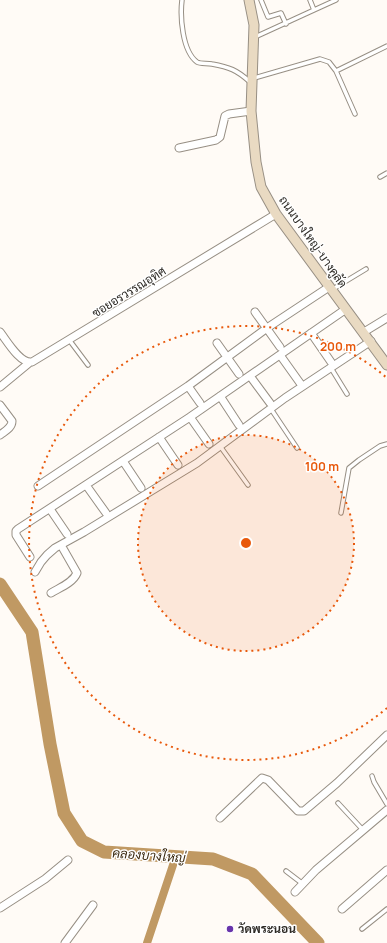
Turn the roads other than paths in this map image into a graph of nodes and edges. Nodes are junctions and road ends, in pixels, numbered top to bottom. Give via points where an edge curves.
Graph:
1 (182, 0) edge
2 (249, 0) edge
3 (261, 0) edge
4 (310, 0) edge
5 (336, 0) edge
6 (314, 10) junction
7 (286, 24) junction
8 (254, 38) junction
9 (387, 46) edge
10 (336, 71) junction
11 (253, 81) junction
12 (251, 111) junction
13 (355, 114) dead end
14 (179, 148) dead end
15 (387, 173) edge
16 (380, 177) dead end
17 (276, 214) junction
18 (366, 270) dead end
19 (330, 289) junction
20 (346, 309) junction
21 (255, 312) dead end
22 (387, 318) edge
23 (268, 328) junction
24 (0, 332) edge
25 (364, 332) junction
26 (311, 333) junction
27 (70, 341) junction
28 (371, 341) junction
29 (217, 343) dead end
30 (280, 351) junction
31 (227, 357) junction
32 (29, 363) junction
33 (88, 365) dead end
34 (331, 365) junction
35 (387, 365) edge
36 (239, 374) dead end
37 (250, 376) junction
38 (300, 383) dead end
39 (188, 386) junction
40 (0, 387) edge
41 (347, 394) dead end
42 (220, 396) junction
43 (200, 403) dead end
44 (0, 406) edge
45 (271, 406) junction
46 (190, 417) junction
47 (239, 425) dead end
48 (0, 435) edge
49 (159, 438) junction
50 (209, 444) dead end
51 (387, 444) edge
52 (220, 446) junction
53 (297, 448) dead end
54 (123, 461) junction
55 (178, 465) dead end
56 (86, 485) junction
57 (248, 485) dead end
58 (38, 486) dead end
59 (141, 488) dead end
60 (50, 508) junction
61 (106, 513) dead end
62 (341, 513) dead end
63 (67, 534) dead end
64 (61, 545) junction
65 (30, 557) dead end
66 (35, 572) dead end
67 (51, 593) dead end
68 (387, 735) edge
69 (372, 776) dead end
70 (338, 803) dead end
71 (387, 804) edge
72 (387, 810) edge
73 (220, 818) dead end
74 (363, 830) junction
75 (68, 860) dead end
76 (387, 870) edge
77 (286, 871) dead end
78 (303, 884) junction
79 (295, 892) dead end
80 (94, 905) dead end
81 (0, 908) edge
82 (342, 909) dead end
83 (387, 909) edge
84 (362, 929) dead end
85 (65, 943) edge

1 - 11 lane via 184,40 191,56 198,62 230,67
2 - 8 street, ถนนบางใหญ่-บางคูลัด
3 - 7 lane via 268,17 281,13
4 - 6 lane
5 - 6 lane
6 - 7 lane
7 - 8 lane
8 - 11 street, ถนนบางใหญ่-บางคูลัด
9 - 10 lane
10 - 11 lane via 328,62 320,59
10 - 13 lane
11 - 12 street, ถนนบางใหญ่-บางคูลัด
12 - 14 street via 225,116 220,138
12 - 17 street, ถนนบางใหญ่-บางคูลัด via 258,175 261,187
15 - 16 lane
17 - 19 street, ถนนบางใหญ่-บางคูลัด
17 - 27 street, ซอยอรวรรณอุทิศ
18 - 19 lane
19 - 20 street, ถนนบางใหญ่-บางคูลัด
19 - 23 street
20 - 25 street, ถนนบางใหญ่-บางคูลัด
20 - 26 street
21 - 23 street
22 - 25 street
23 - 30 street
23 - 31 street
24 - 32 street via 20,358
25 - 28 street, ถนนบางใหญ่-บางคูลัด
26 - 30 street
26 - 34 street
27 - 32 street, ซอยอรวรรณอุทิศ
27 - 33 lane
28 - 34 street
28 - 35 street, ถนนบางใหญ่-บางคูลัด
29 - 31 street
30 - 37 street
30 - 38 street
31 - 36 street
31 - 39 street
32 - 40 street, ซอยอรวรรณอุทิศ
34 - 41 lane
34 - 45 street
37 - 42 street
37 - 45 street
39 - 43 street
39 - 58 street
42 - 46 street
42 - 47 street
44 - 48 street via 12,421 9,428
45 - 52 street
45 - 53 lane
46 - 49 street
46 - 50 street
49 - 54 street
49 - 55 street
51 - 62 lane via 380,446 349,468
52 - 57 lane
52 - 64 street via 181,473
54 - 56 street
54 - 59 street
56 - 60 street
56 - 61 street
60 - 63 street
60 - 65 street via 16,531
64 - 66 street via 47,554
64 - 67 street via 77,573
68 - 73 street via 337,784 304,811 298,811 268,780 262,778
69 - 71 lane
70 - 74 lane
72 - 74 street
74 - 78 street
75 - 81 street via 45,879
76 - 82 street
77 - 78 lane
78 - 79 street
80 - 85 street
83 - 84 lane

